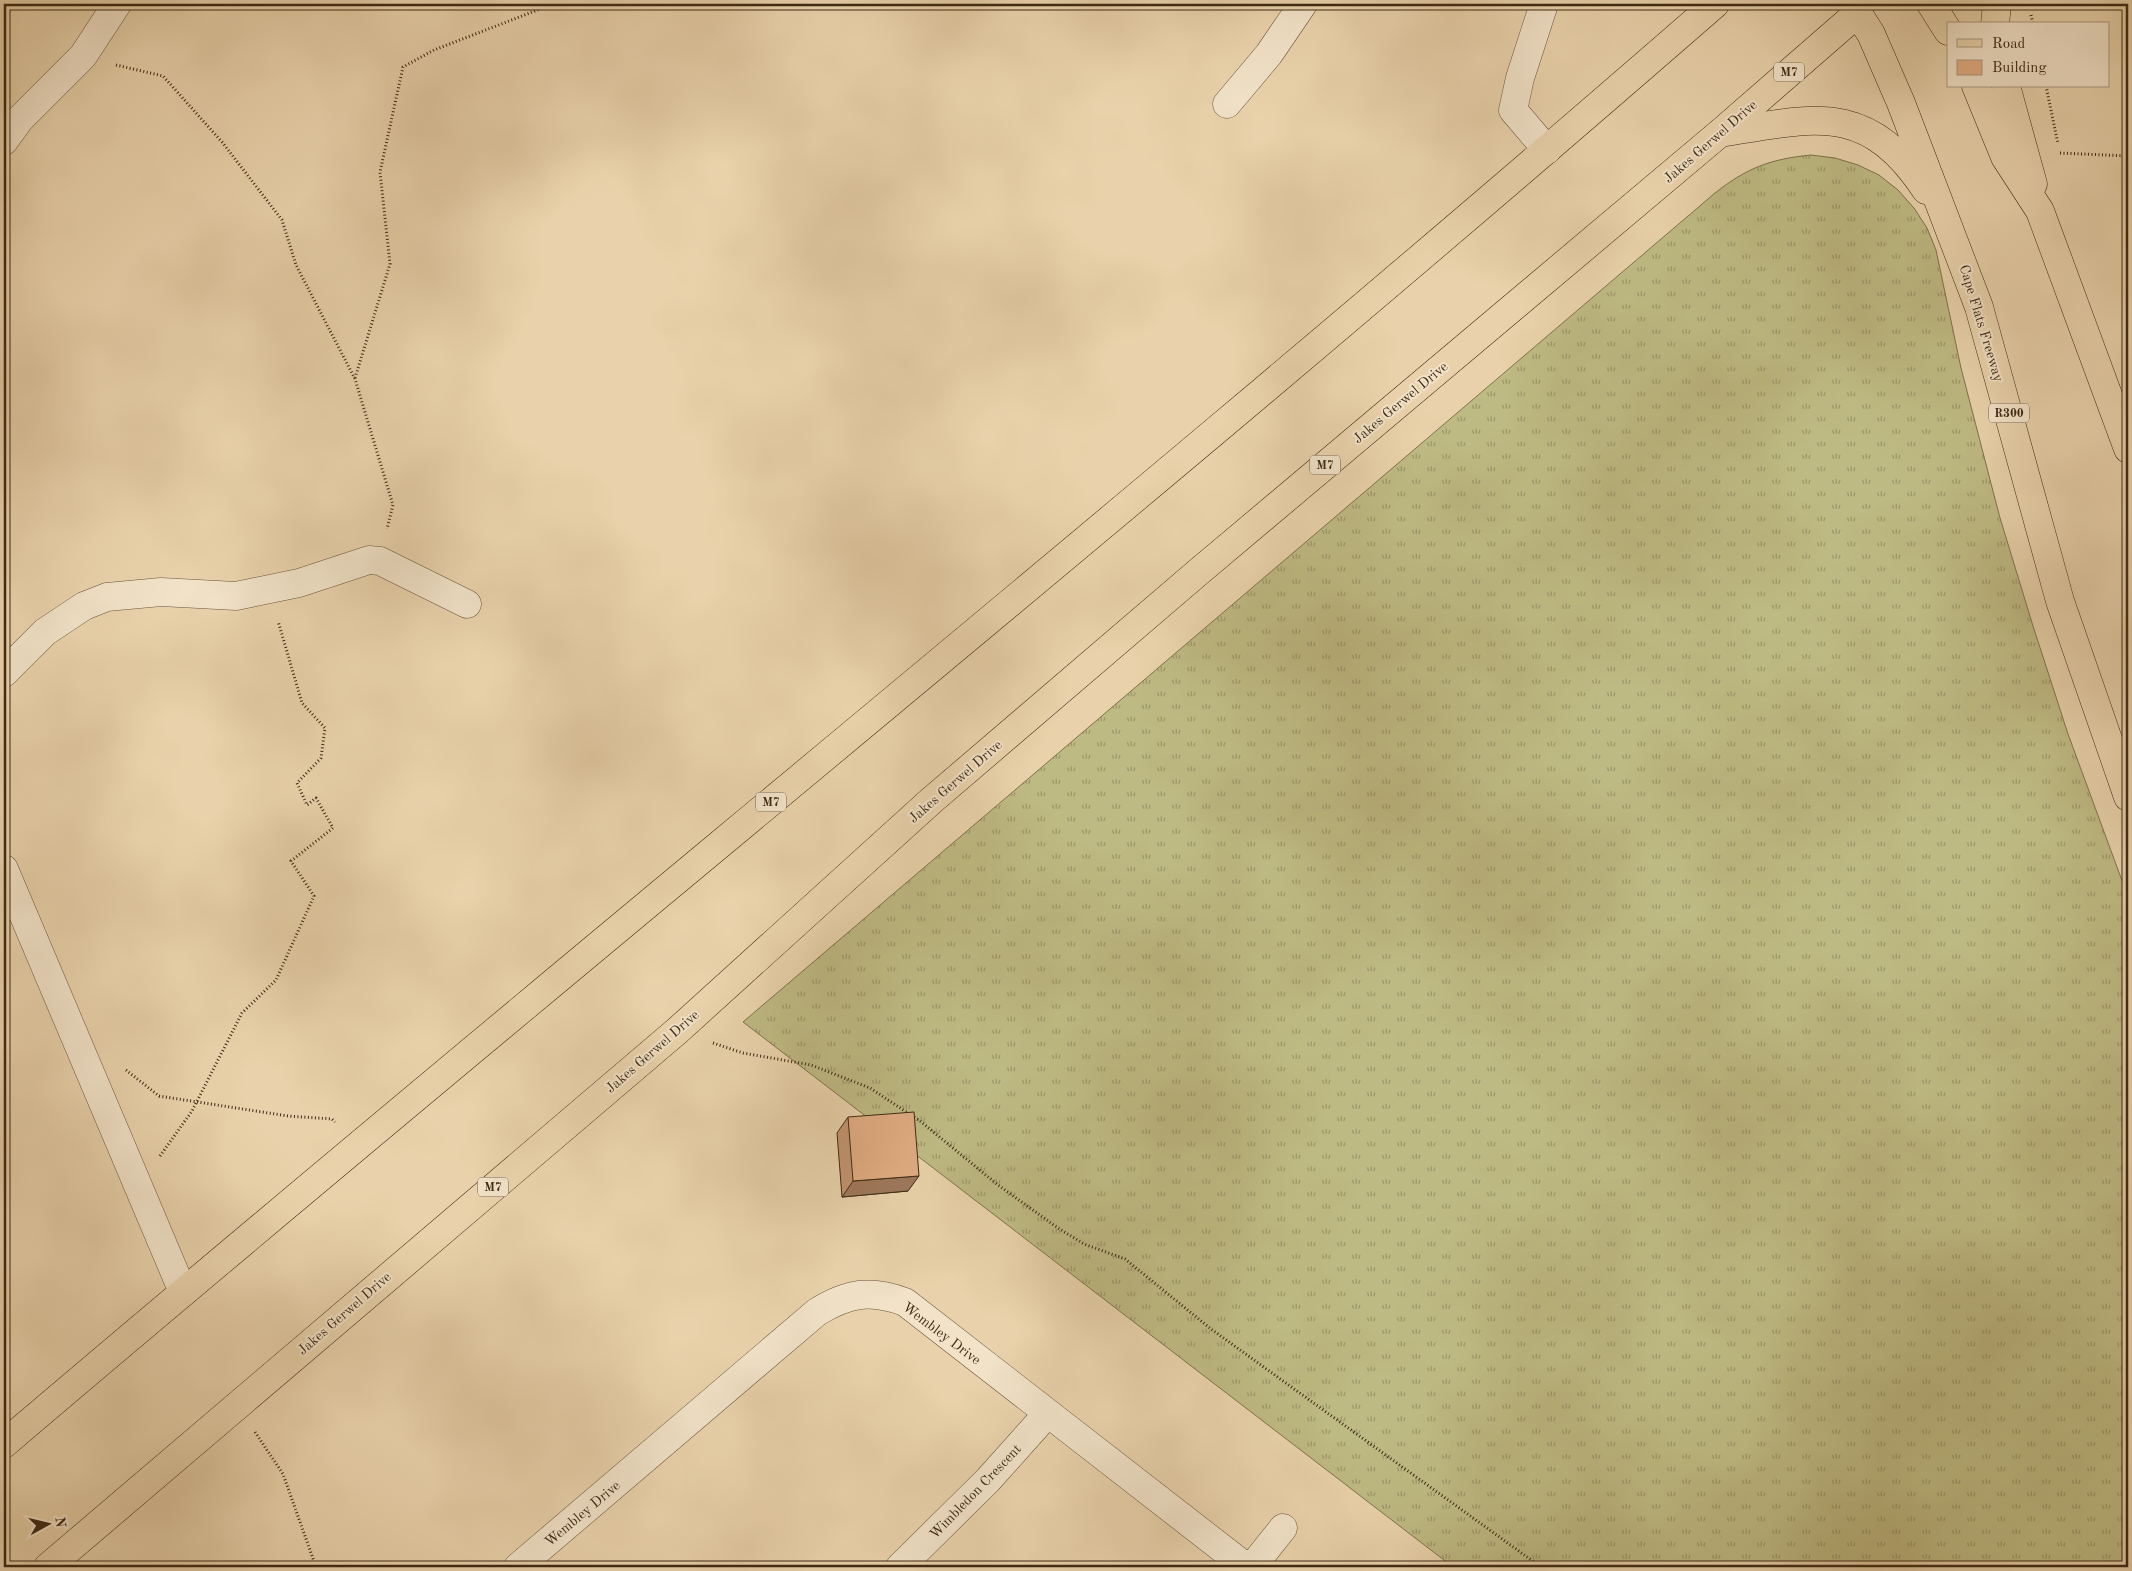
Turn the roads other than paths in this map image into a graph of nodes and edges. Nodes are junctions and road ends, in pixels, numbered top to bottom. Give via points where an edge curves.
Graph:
1 (117, 4) edge
2 (1303, 4) edge
3 (1544, 4) edge
4 (1715, 4) edge
5 (1931, 4) edge
6 (1997, 4) edge
7 (1860, 7) edge
8 (1995, 22) edge
9 (1947, 29) edge
10 (1977, 88) edge
11 (2007, 88) edge
12 (1227, 104) dead end
13 (1720, 133) junction
14 (4, 141) edge
15 (1547, 150) junction
16 (2040, 211) junction
17 (1950, 226) junction
18 (2128, 449) edge
19 (468, 604) dead end
20 (4, 673) edge
21 (2128, 797) edge
22 (4, 869) edge
23 (183, 1292) junction
24 (1048, 1414) junction
25 (4, 1444) edge
26 (1283, 1528) dead end
27 (48, 1567) edge
28 (518, 1567) edge
29 (900, 1567) edge
30 (1246, 1567) edge
31 (1252, 1567) edge

1 - 14 street via 83,56 20,119
2 - 12 street via 1269,54
3 - 15 street via 1513,110
4 - 15 main road, M7
5 - 9 main road
6 - 8 main road
7 - 13 main road, Jakes Gerwel Drive / M7
7 - 17 main road, Cape Flats Freeway / R300
10 - 16 main road via 2005,157
11 - 16 main road
13 - 17 main road via 1809,119 1848,123 1896,152 1916,175
13 - 27 main road, Jakes Gerwel Drive / M7 via 932,800 676,1032
15 - 23 main road, M7 via 1030,588
16 - 18 main road
17 - 21 main road, Cape Flats Freeway / R300 via 1978,307 2060,601
19 - 20 street via 380,561 360,561 299,582 236,596 161,592 108,597 84,606 51,628
22 - 23 street
23 - 25 main road, M7
24 - 28 street, Wembley Drive via 905,1302 871,1293 837,1300 817,1312
24 - 29 street, Wimbledon Crescent via 988,1480
24 - 30 street, Wembley Drive
26 - 31 street

